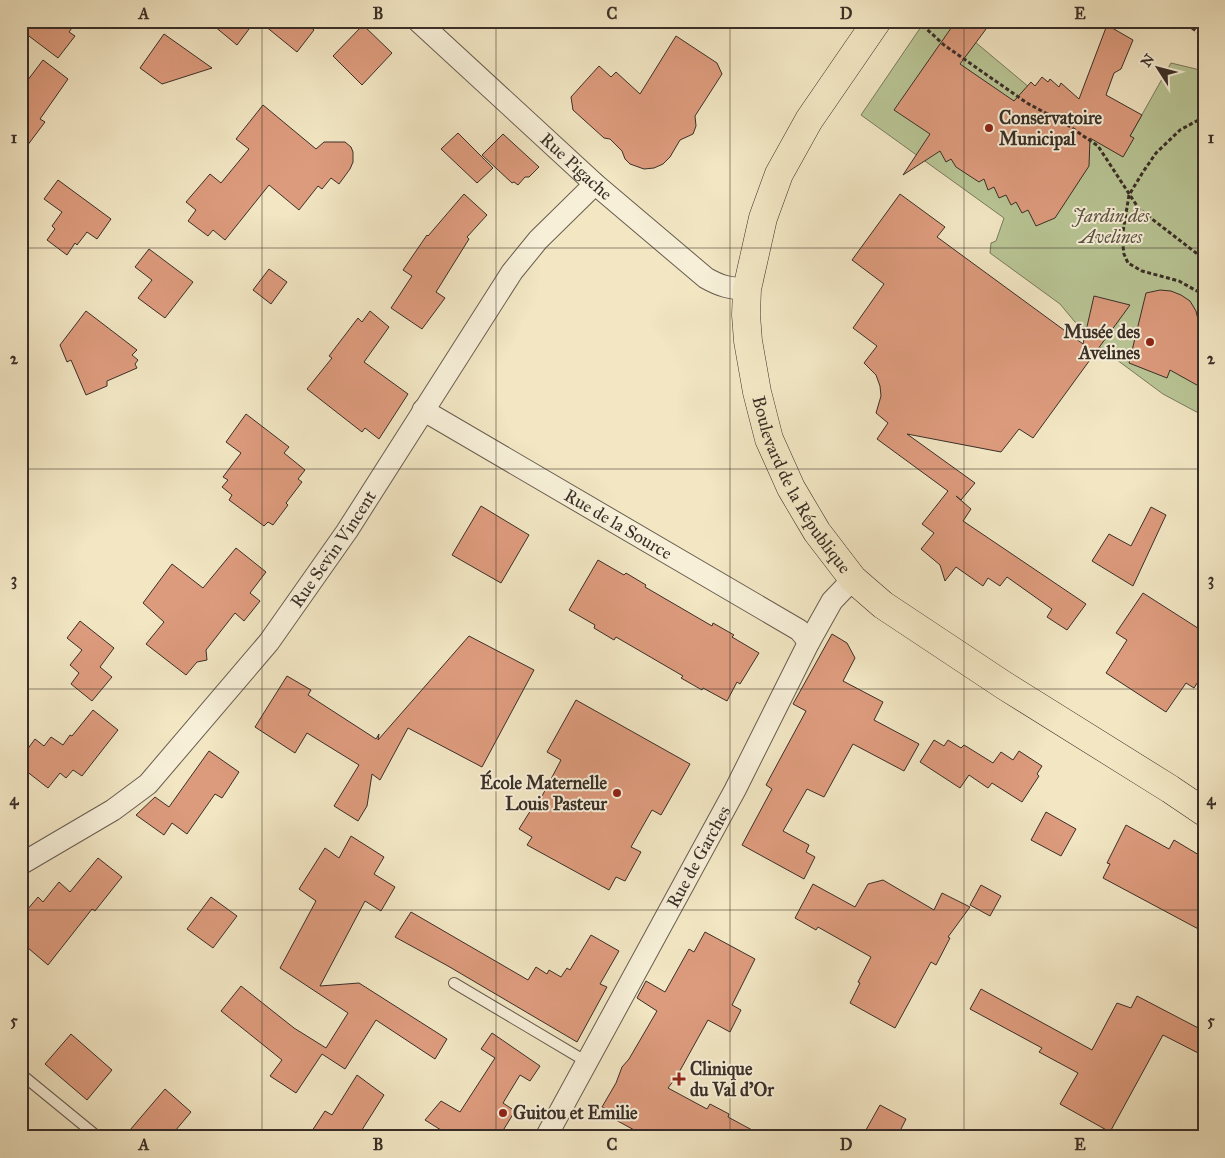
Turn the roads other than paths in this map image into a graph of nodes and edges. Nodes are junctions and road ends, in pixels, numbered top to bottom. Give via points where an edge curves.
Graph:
1 (418, 21) edge
2 (877, 21) edge
3 (595, 184) junction
4 (747, 289) junction
5 (423, 410) junction
6 (853, 579) junction
7 (809, 642) junction
8 (1198, 807) edge
9 (21, 864) edge
10 (454, 984) dead end
11 (587, 1062) junction
12 (21, 1074) edge
13 (98, 1137) edge
14 (546, 1137) edge

1 - 3 street, Rue Pigache
2 - 4 main road, Boulevard de la République via 809,120 779,174 762,218
3 - 4 street, Rue Pigache via 706,278 720,286
3 - 5 street, Rue Sevin Vincent via 538,240 512,272
4 - 6 main road, Boulevard de la République via 748,341 769,439 791,488 817,532
5 - 7 street, Rue de la Source via 799,630
5 - 9 street, Rue Sevin Vincent via 347,531 269,642 148,784 113,810
6 - 7 street, Rue de Garches via 832,601
6 - 8 main road, Boulevard de la République via 883,605 1005,686
7 - 11 street, Rue de Garches via 735,790
10 - 11 lane
11 - 14 street, Rue de Garches
12 - 13 lane

